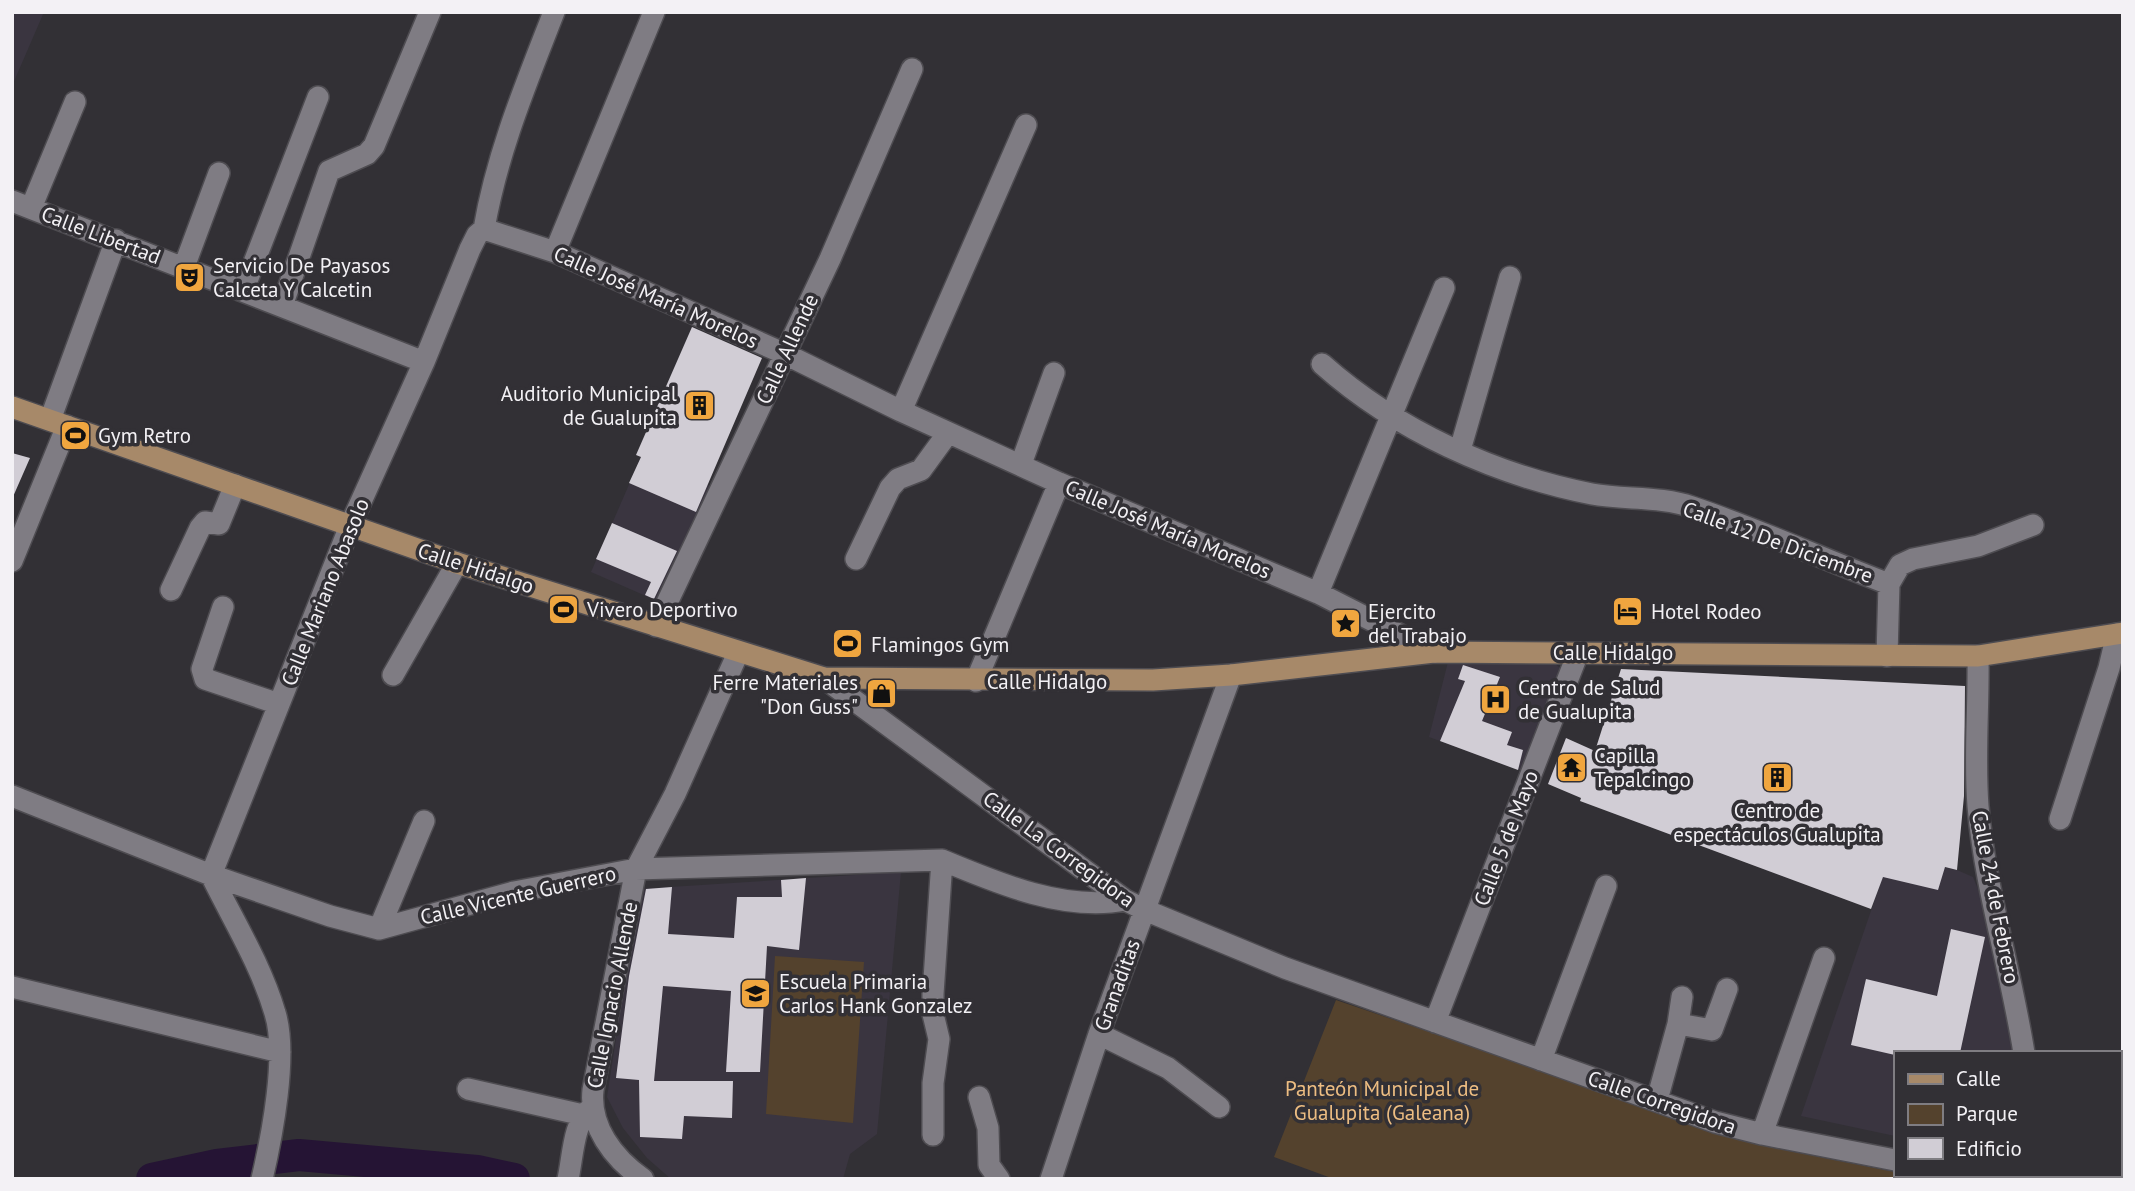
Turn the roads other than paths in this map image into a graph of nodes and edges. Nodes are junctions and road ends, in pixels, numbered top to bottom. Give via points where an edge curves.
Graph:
1 (430, 12) edge
2 (554, 12) edge
3 (654, 12) edge
4 (912, 69) dead end
5 (318, 97) dead end
6 (75, 102) dead end
7 (1026, 125) dead end
8 (219, 173) dead end
9 (22, 204) edge
10 (484, 229) junction
11 (116, 240) junction
12 (555, 252) junction
13 (184, 267) junction
14 (1510, 277) dead end
15 (1444, 288) dead end
16 (243, 291) junction
17 (282, 306) junction
18 (783, 353) junction
19 (424, 362) junction
20 (1322, 364) dead end
21 (1054, 373) dead end
22 (12, 407) edge
23 (901, 411) junction
24 (1391, 415) junction
25 (58, 423) junction
26 (948, 433) junction
27 (1460, 450) junction
28 (1021, 464) junction
29 (1059, 483) junction
30 (235, 485) junction
31 (2034, 524) dead end
32 (351, 526) junction
33 (856, 559) dead end
34 (12, 561) edge
35 (457, 563) junction
36 (1889, 584) junction
37 (171, 590) dead end
38 (1318, 593) junction
39 (223, 607) dead end
40 (656, 626) junction
41 (2120, 633) edge
42 (1434, 652) junction
43 (738, 653) junction
44 (1578, 653) junction
45 (1887, 656) junction
46 (1978, 656) junction
47 (393, 675) dead end
48 (1231, 675) junction
49 (824, 678) junction
50 (976, 681) junction
51 (279, 704) junction
52 (12, 796) edge
53 (2060, 819) dead end
54 (424, 821) dead end
55 (942, 860) junction
56 (636, 869) junction
57 (211, 875) junction
58 (1606, 887) dead end
59 (1125, 900) junction
60 (1145, 910) junction
61 (379, 929) junction
62 (1824, 958) dead end
63 (12, 987) edge
64 (1727, 989) dead end
65 (1682, 996) dead end
66 (1435, 1022) junction
67 (1678, 1024) junction
68 (1099, 1034) junction
69 (2024, 1051) edge
70 (280, 1052) junction
71 (1541, 1060) junction
72 (468, 1089) dead end
73 (979, 1097) dead end
74 (1657, 1100) junction
75 (1219, 1107) dead end
76 (587, 1112) junction
77 (1762, 1134) junction
78 (933, 1135) dead end
79 (1894, 1160) edge
80 (569, 1174) edge
81 (262, 1179) edge
82 (643, 1179) edge
83 (999, 1179) edge
84 (1051, 1179) edge

1 - 17 street via 374,146 367,154 329,171
2 - 10 street, Calle Mariano Abasolo via 496,167
3 - 12 street
4 - 18 street, Calle Allende via 830,259
5 - 16 street
6 - 9 street
7 - 23 street
8 - 13 street
9 - 11 street, Calle Libertad
10 - 12 street, Calle José María Morelos
10 - 19 street, Calle Mariano Abasolo via 470,249
11 - 13 street, Calle Libertad
11 - 25 street
12 - 18 street, Calle José María Morelos
13 - 16 street, Calle Libertad
14 - 27 street
15 - 24 street
16 - 17 street, Calle Libertad
17 - 19 street, Calle Libertad
18 - 23 street, Calle José María Morelos
18 - 40 street, Calle Allende
19 - 32 street, Calle Mariano Abasolo
20 - 24 street, Calle 12 De Diciembre via 1352,391
21 - 28 street
22 - 25 main road, Calle Hidalgo
23 - 26 street, Calle José María Morelos
24 - 27 street, Calle 12 De Diciembre
24 - 38 street
25 - 30 main road, Calle Hidalgo
25 - 34 street
26 - 28 street, Calle José María Morelos
26 - 33 street via 921,470 898,479 890,488
27 - 36 street, Calle 12 De Diciembre via 1536,480 1580,491 1689,506
28 - 29 street, Calle José María Morelos
29 - 38 street, Calle José María Morelos
29 - 50 street
30 - 32 main road, Calle Hidalgo
30 - 37 street via 219,524 205,522 200,528
31 - 36 street via 1978,546 1913,559 1894,571
32 - 35 main road, Calle Hidalgo
32 - 51 street, Calle Mariano Abasolo
35 - 40 main road, Calle Hidalgo
35 - 47 street
36 - 45 street
38 - 42 street, Calle José María Morelos
39 - 51 street via 202,670 205,679
40 - 43 main road, Calle Hidalgo
41 - 46 main road, Calle Hidalgo
41 - 53 street
42 - 44 main road, Calle Hidalgo
42 - 48 main road, Calle Hidalgo
43 - 49 main road, Calle Hidalgo
43 - 56 street, Calle Ignacio Allende
44 - 45 main road, Calle Hidalgo
44 - 66 street, Calle 5 de Mayo
45 - 46 main road, Calle Hidalgo
46 - 69 street, Calle 24 de Febrero via 1978,807
48 - 50 main road, Calle Hidalgo
48 - 60 street, Granaditas
49 - 50 main road, Calle Hidalgo
49 - 59 street, Calle La Corregidora
51 - 57 street, Calle Mariano Abasolo
52 - 57 street
54 - 61 street
55 - 56 street, Calle Vicente Guerrero
55 - 59 street, Calle Vicente Guerrero via 1073,901 1108,904
55 - 78 street via 933,994 939,1039
56 - 61 street, Calle Vicente Guerrero via 514,892
56 - 76 street, Calle Ignacio Allende
57 - 61 street
57 - 70 street via 275,1013
58 - 71 street
59 - 60 street, Calle La Corregidora
60 - 66 street, Calle La Corregidora via 1284,968
60 - 68 street, Granaditas
62 - 77 street
63 - 70 street
64 - 67 street via 1712,1030
65 - 67 street
66 - 71 street, Calle Corregidora
67 - 74 street
68 - 75 street via 1168,1068
68 - 84 street, Granaditas
70 - 81 street
71 - 74 street, Calle Corregidora
72 - 76 street
73 - 83 street via 988,1128 989,1165
74 - 77 street, Calle Corregidora
76 - 80 street, Calle Ignacio Allende
76 - 82 street via 601,1135
77 - 79 street, Calle Corregidora

